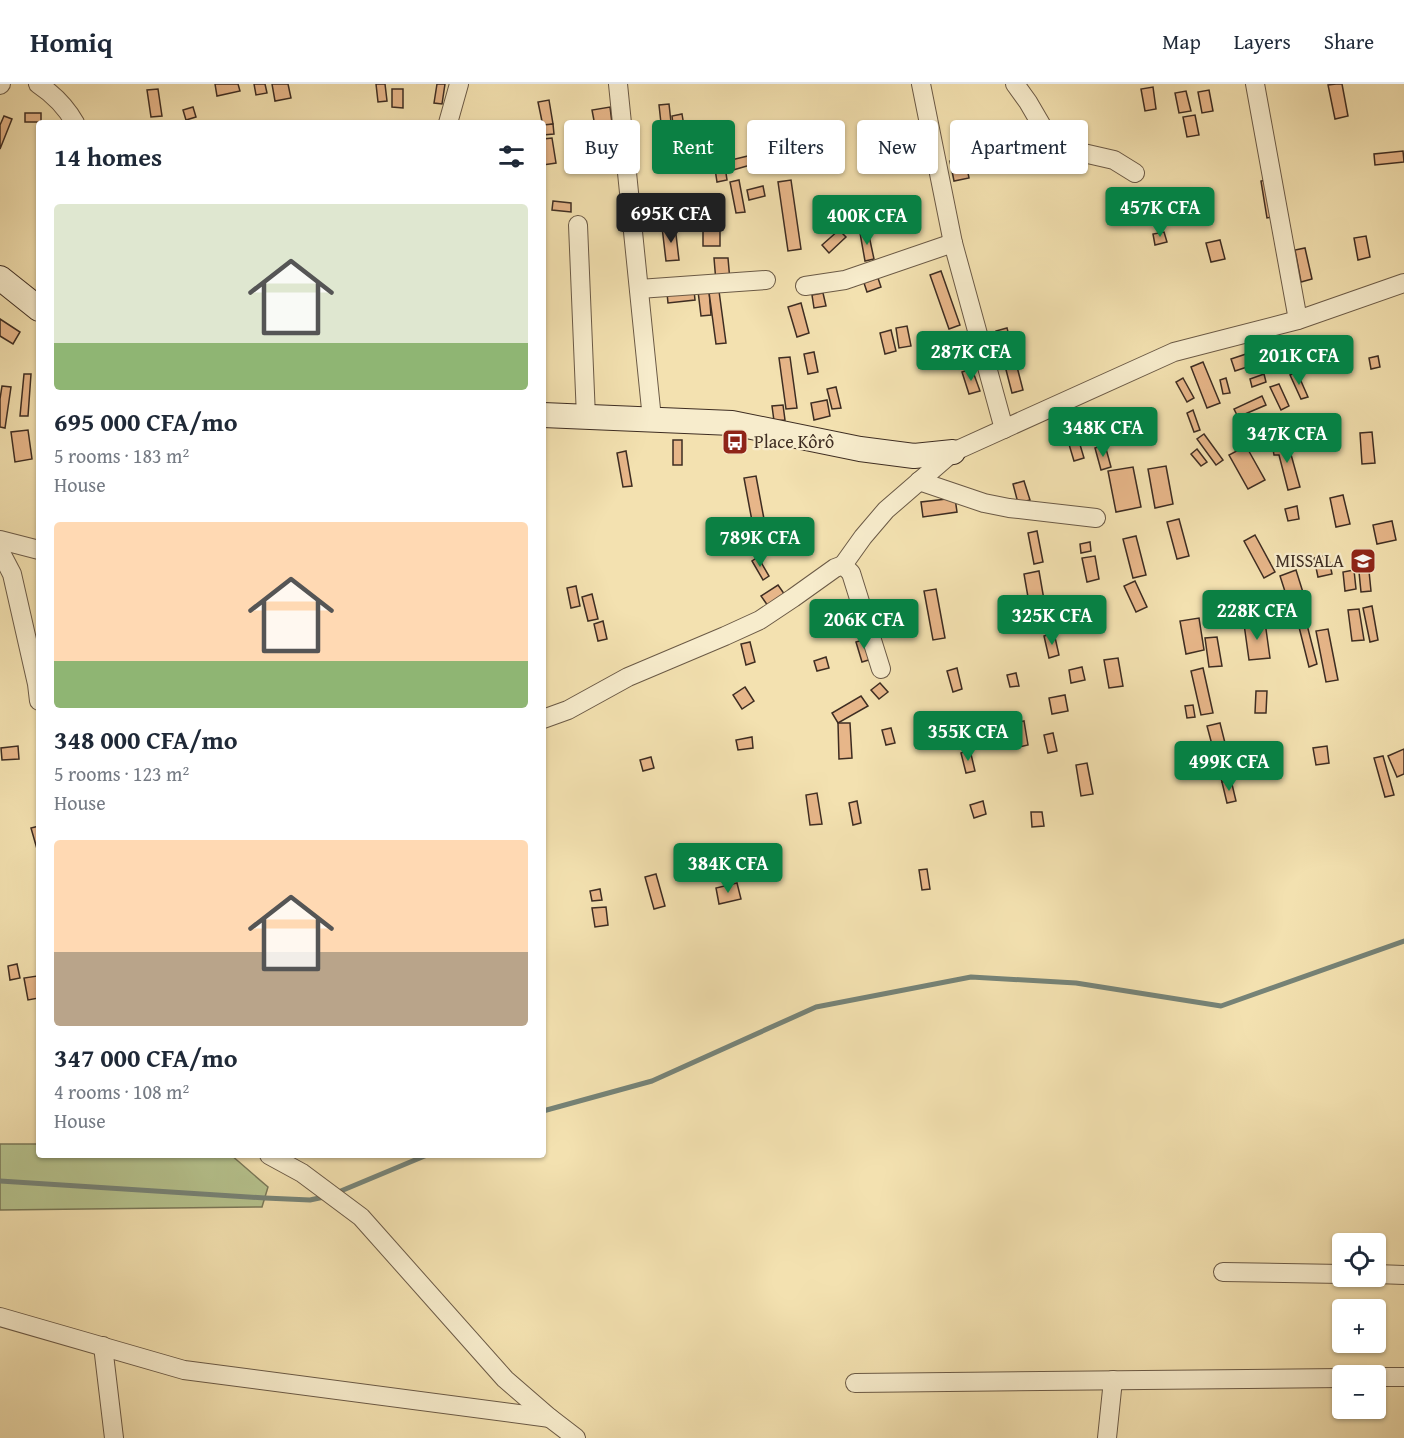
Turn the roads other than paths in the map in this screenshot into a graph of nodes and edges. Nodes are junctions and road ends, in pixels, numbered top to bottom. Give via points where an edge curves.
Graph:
1 (38, 84) edge
2 (459, 84) edge
3 (618, 84) edge
4 (921, 84) edge
5 (1015, 84) edge
6 (1255, 84) edge
7 (73, 120) edge
8 (449, 120) edge
9 (1135, 173) dead end
10 (578, 225) dead end
11 (953, 243) junction
12 (0, 278) edge
13 (766, 280) dead end
14 (1404, 283) edge
15 (805, 286) dead end
16 (639, 289) junction
17 (36, 307) edge
18 (1298, 320) junction
19 (546, 415) edge
20 (586, 417) junction
21 (652, 419) junction
22 (1004, 429) junction
23 (953, 452) junction
24 (919, 481) junction
25 (1096, 518) dead end
26 (0, 540) edge
27 (36, 549) edge
28 (0, 550) edge
29 (843, 565) junction
30 (881, 669) dead end
31 (36, 680) edge
32 (546, 717) edge
33 (275, 1158) edge
34 (1223, 1272) dead end
35 (1332, 1274) edge
36 (1386, 1274) edge
37 (1404, 1275) edge
38 (0, 1317) edge
39 (103, 1346) junction
40 (1386, 1377) edge
41 (1404, 1377) edge
42 (1332, 1378) edge
43 (1113, 1380) junction
44 (855, 1383) dead end
45 (550, 1418) junction
46 (114, 1438) edge
47 (576, 1438) edge
48 (1107, 1438) edge

1 - 7 street
2 - 8 street
3 - 16 street
4 - 11 street
5 - 9 street via 1049,138 1066,149 1114,160
6 - 18 street
10 - 20 street
11 - 15 street via 845,280
11 - 22 street
12 - 17 street
13 - 16 street
14 - 18 street
16 - 21 street
18 - 22 street via 1174,352
19 - 20 street
20 - 21 street
21 - 23 street via 732,423 914,456
22 - 23 street
23 - 24 street
24 - 25 street via 984,503
24 - 29 street via 875,522
26 - 27 street
28 - 31 street via 12,574
29 - 30 street via 851,573
29 - 32 street via 760,620
33 - 45 street via 303,1173 361,1217 505,1379
34 - 35 street
36 - 37 street
38 - 39 street
39 - 45 street via 184,1370
39 - 46 street
40 - 41 street
42 - 43 street
43 - 44 street
43 - 48 street
45 - 47 street

